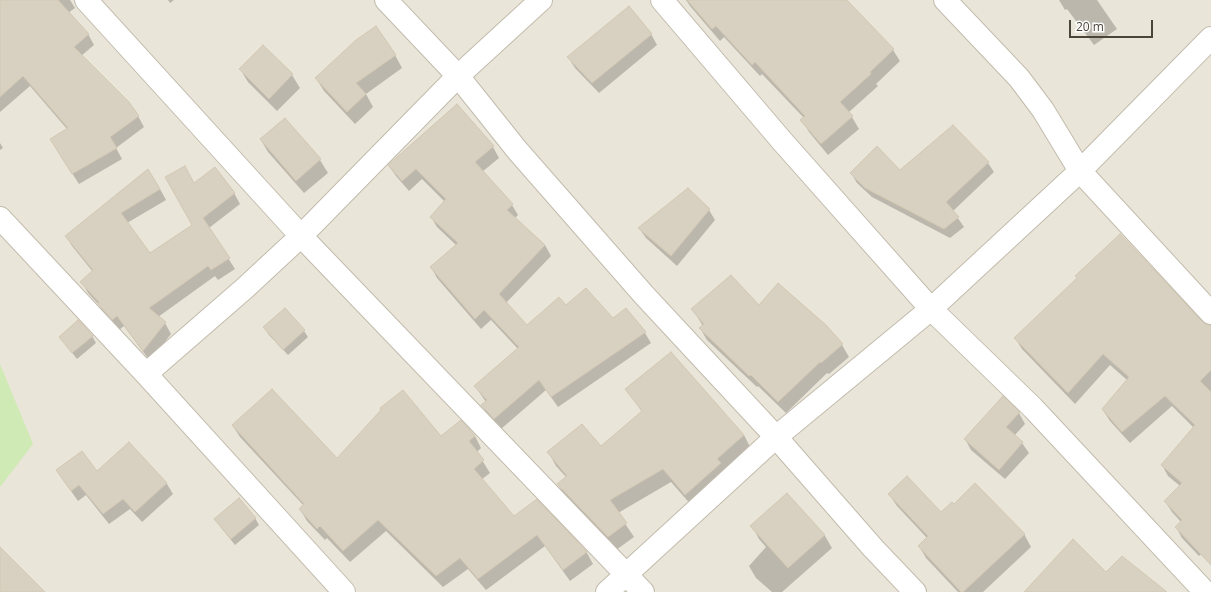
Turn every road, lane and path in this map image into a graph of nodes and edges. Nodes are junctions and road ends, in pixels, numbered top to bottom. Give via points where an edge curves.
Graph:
1 (86, 0) edge
2 (386, 0) edge
3 (541, 0) edge
4 (662, 0) edge
5 (945, 0) edge
6 (1211, 38) edge
7 (458, 76) junction
8 (1080, 171) junction
9 (0, 218) edge
10 (300, 236) junction
11 (931, 309) junction
12 (1211, 313) edge
13 (146, 374) junction
14 (776, 438) junction
15 (627, 574) junction
16 (344, 592) edge
17 (607, 592) edge
18 (643, 592) edge
19 (915, 592) edge
20 (1205, 592) edge

1 - 10 street
2 - 7 street
3 - 7 street
4 - 11 street via 782,141
5 - 8 street via 1019,78 1043,110
6 - 8 street
7 - 10 street
7 - 14 street via 517,150 644,295
8 - 11 street
8 - 12 street
9 - 13 street
10 - 13 street via 245,288
10 - 15 street
11 - 14 street
11 - 20 street via 1033,408
13 - 16 street
14 - 15 street
14 - 19 street
15 - 17 street
15 - 18 street

